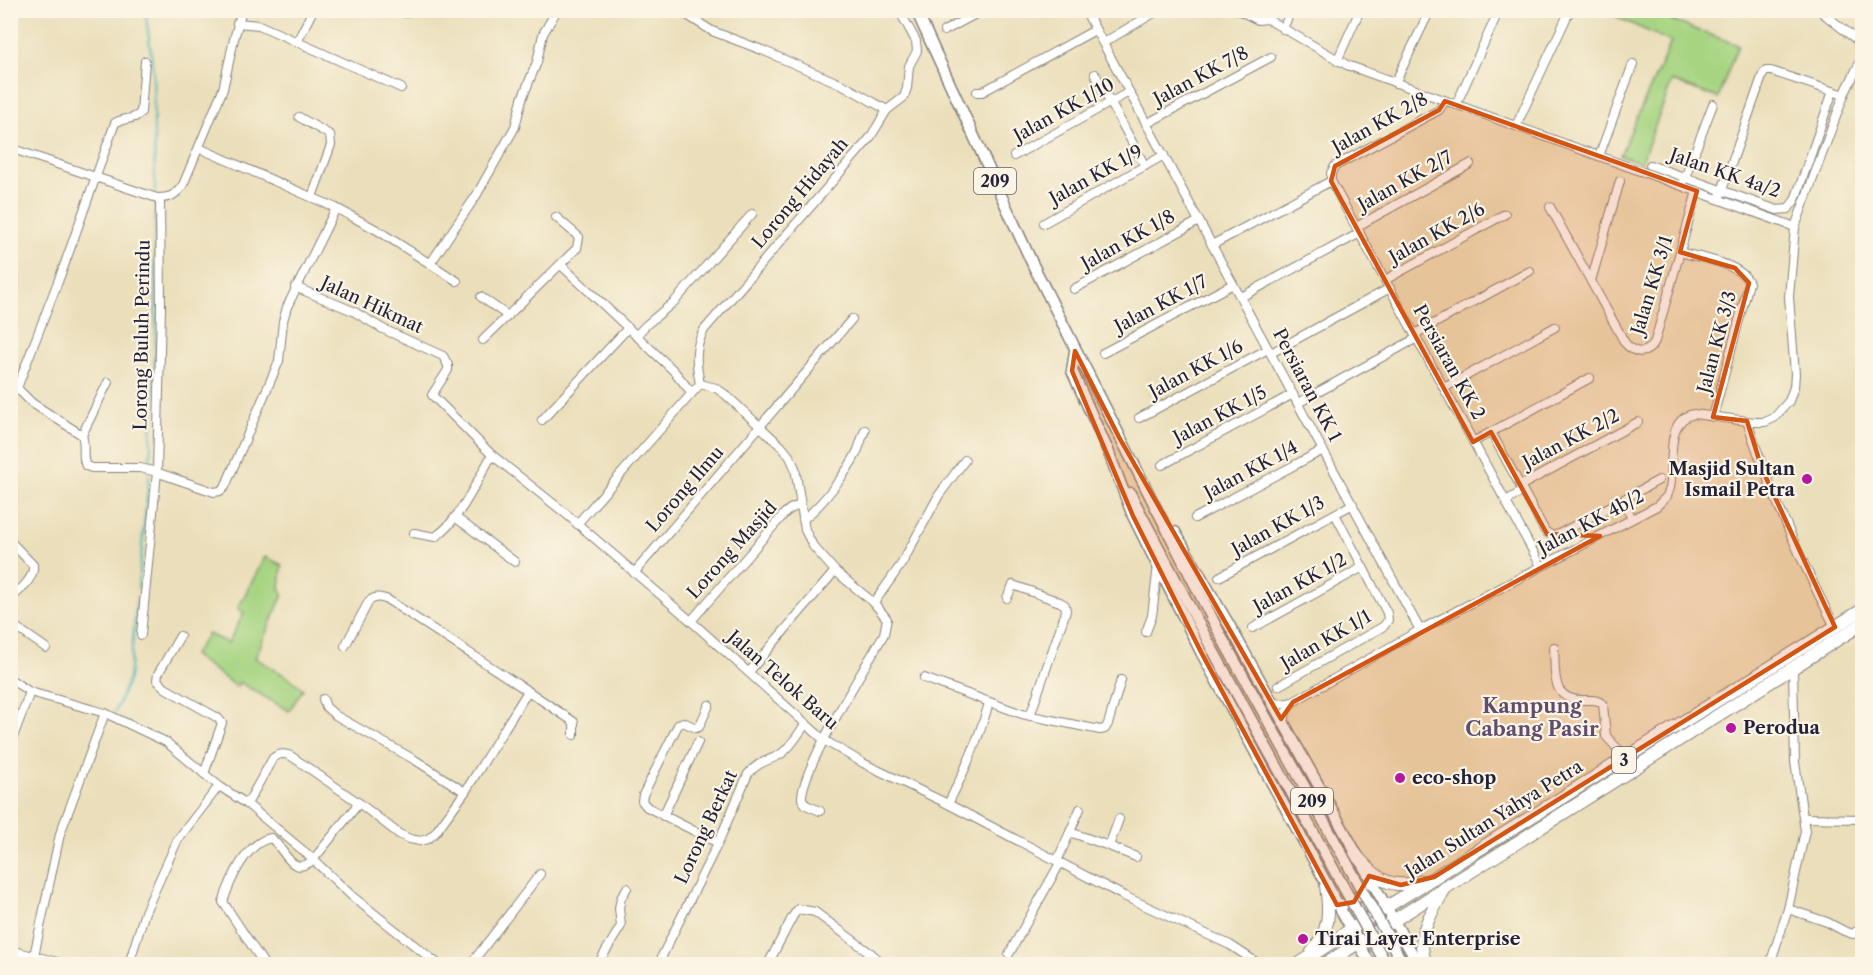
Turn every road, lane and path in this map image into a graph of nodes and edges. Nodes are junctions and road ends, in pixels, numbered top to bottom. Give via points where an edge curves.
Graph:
1 (242, 10) edge
2 (313, 10) edge
3 (557, 10) edge
4 (679, 10) edge
5 (899, 10) edge
6 (916, 10) edge
7 (983, 10) edge
8 (1085, 10) edge
9 (1159, 10) edge
10 (1238, 10) edge
11 (1291, 10) edge
12 (1360, 10) edge
13 (1430, 10) edge
14 (1499, 10) edge
15 (1570, 10) edge
16 (1819, 10) edge
17 (1269, 15) edge
18 (237, 23) junction
19 (1863, 27) edge
20 (1283, 29) junction
21 (1095, 30) junction
22 (944, 31) dead end
23 (1859, 41) edge
24 (297, 42) junction
25 (1103, 43) junction
26 (1271, 57) dead end
27 (1863, 58) edge
28 (1337, 61) junction
29 (145, 62) dead end
30 (1633, 64) dead end
31 (1095, 74) dead end
32 (1395, 83) junction
33 (401, 88) dead end
34 (1833, 91) junction
35 (977, 92) dead end
36 (1129, 92) junction
37 (1844, 95) junction
38 (1445, 101) junction
39 (1111, 102) junction
40 (1713, 104) dead end
41 (1456, 105) junction
42 (887, 110) junction
43 (299, 117) dead end
44 (1146, 124) junction
45 (1516, 126) junction
46 (10, 148) edge
47 (199, 148) junction
48 (1164, 155) junction
49 (1014, 156) dead end
50 (1599, 156) junction
51 (1470, 164) dead end
52 (1650, 165) dead end
53 (1145, 166) junction
54 (96, 176) junction
55 (1331, 177) junction
56 (1620, 181) dead end
57 (1683, 182) junction
58 (1697, 192) junction
59 (1721, 195) junction
60 (312, 197) junction
61 (160, 198) junction
62 (1551, 207) dead end
63 (336, 208) junction
64 (1788, 209) junction
65 (752, 214) dead end
66 (1505, 214) dead end
67 (556, 217) dead end
68 (1199, 221) junction
69 (1044, 223) dead end
70 (1796, 224) junction
71 (1358, 230) junction
72 (1212, 245) junction
73 (1680, 252) junction
74 (430, 264) junction
75 (561, 265) junction
76 (1530, 271) dead end
77 (457, 281) dead end
78 (1591, 281) junction
79 (1233, 284) junction
80 (1388, 284) junction
81 (295, 287) junction
82 (1074, 289) dead end
83 (481, 297) dead end
84 (1240, 297) junction
85 (508, 316) junction
86 (852, 319) dead end
87 (1555, 327) dead end
88 (628, 328) junction
89 (636, 336) junction
90 (1416, 336) junction
91 (483, 340) dead end
92 (1076, 351) junction
93 (1270, 351) junction
94 (1103, 353) dead end
95 (1590, 378) dead end
96 (108, 382) dead end
97 (700, 384) junction
98 (14, 386) edge
99 (1444, 387) junction
100 (691, 392) junction
101 (1293, 394) junction
102 (432, 395) joint
103 (1298, 403) junction
104 (1713, 417) junction
105 (1139, 418) dead end
106 (543, 420) dead end
107 (1747, 421) junction
108 (1638, 422) dead end
109 (761, 428) junction
110 (865, 430) dead end
111 (1491, 432) junction
112 (82, 435) junction
113 (1120, 439) junction
114 (1473, 442) junction
115 (1107, 448) junction
116 (1323, 450) junction
117 (492, 454) junction
118 (965, 460) dead end
119 (1162, 465) dead end
120 (157, 472) junction
121 (1659, 480) dead end
122 (1521, 489) junction
123 (1623, 500) junction
124 (1506, 501) junction
125 (1353, 504) junction
126 (801, 505) junction
127 (1335, 514) junction
128 (455, 517) junction
129 (1195, 518) dead end
130 (803, 519) junction
131 (1632, 519) junction
132 (577, 524) junction
133 (414, 533) dead end
134 (10, 541) edge
135 (515, 562) dead end
136 (1158, 565) junction
137 (1541, 566) junction
138 (1363, 567) junction
139 (835, 571) junction
140 (634, 573) junction
141 (1219, 577) dead end
142 (1007, 598) dead end
143 (10, 600) edge
144 (874, 603) junction
145 (1863, 610) edge
146 (691, 621) junction
147 (10, 623) edge
148 (1863, 624) edge
149 (1835, 627) junction
150 (1253, 628) dead end
151 (1420, 630) junction
152 (1146, 632) dead end
153 (141, 635) dead end
154 (180, 636) dead end
155 (345, 646) dead end
156 (1554, 647) dead end
157 (46, 648) dead end
158 (1793, 668) junction
159 (749, 672) junction
160 (924, 678) dead end
161 (10, 679) edge
162 (1121, 680) dead end
163 (1278, 686) dead end
164 (528, 691) junction
165 (30, 692) junction
166 (322, 699) dead end
167 (1271, 702) junction
168 (1293, 702) junction
169 (989, 703) junction
170 (710, 705) dead end
171 (105, 713) junction
172 (1030, 716) junction
173 (806, 723) junction
174 (1284, 724) junction
175 (574, 735) dead end
176 (824, 740) junction
177 (698, 742) dead end
178 (10, 745) edge
179 (1626, 758) junction
180 (204, 774) junction
181 (219, 786) junction
182 (465, 792) junction
183 (359, 803) junction
184 (247, 804) junction
185 (948, 804) junction
186 (1080, 809) dead end
187 (820, 811) dead end
188 (663, 816) junction
189 (1804, 818) junction
190 (1119, 819) dead end
191 (1863, 819) edge
192 (1070, 832) junction
193 (718, 843) junction
194 (1109, 846) junction
195 (1355, 854) junction
196 (1136, 857) dead end
197 (313, 860) junction
198 (1059, 862) junction
199 (540, 874) dead end
200 (1367, 876) junction
201 (1434, 877) junction
202 (1326, 886) junction
203 (627, 888) dead end
204 (1445, 889) junction
205 (1337, 905) junction
206 (1385, 908) junction
207 (1788, 909) junction
208 (1393, 922) junction
209 (1863, 927) edge
210 (1350, 930) junction
211 (1358, 943) junction
212 (10, 950) edge
213 (871, 953) junction
214 (1009, 954) dead end
215 (34, 956) junction
216 (1301, 963) edge
217 (65, 964) edge
218 (129, 964) edge
219 (264, 964) edge
220 (438, 964) edge
221 (471, 964) edge
222 (598, 964) edge
223 (666, 964) edge
224 (768, 964) edge
225 (861, 964) edge
226 (885, 964) edge
227 (1259, 964) edge
228 (1325, 964) edge
229 (1370, 964) edge
230 (1385, 964) edge
231 (1402, 964) edge
232 (1420, 964) edge
233 (1770, 964) edge

1 - 18 street
2 - 24 street
3 - 74 street via 543,34 515,127 476,196
4 - 42 street via 712,31 845,86
5 - 42 street, Lorong Hidayah via 916,40 917,51 909,66 904,97
6 - 92 main road, 209
7 - 22 street
8 - 21 street, Persiaran KK 1
9 - 25 street
10 - 17 street via 1258,20
11 - 20 street
12 - 28 street
13 - 32 street
14 - 41 street
15 - 45 street
16 - 23 street
17 - 20 street
18 - 24 street via 259,26
18 - 47 street via 223,89
19 - 23 street
20 - 28 street
21 - 25 street, Persiaran KK 1
21 - 35 street
24 - 33 street
25 - 36 street, Persiaran KK 1
26 - 44 street, Jalan KK 7/8
27 - 37 street, Jalan KK 4b/2
28 - 32 street
29 - 54 street via 141,112 115,123
30 - 50 street
31 - 39 street
32 - 38 street
34 - 37 street
34 - 59 street via 1766,71
34 - 64 street, Jalan KK 4a/2 via 1795,200
36 - 39 street, Jalan KK 1/10
36 - 44 street, Persiaran KK 1
37 - 70 street, Jalan KK 4b/2
38 - 41 street
38 - 55 street, Jalan KK 2/8 via 1439,110 1335,166
39 - 49 street, Jalan KK 1/10
39 - 53 street
40 - 57 street
41 - 45 street
42 - 97 street, Lorong Hidayah via 870,138 704,330 696,350
43 - 60 street via 330,135 331,145
44 - 48 street, Persiaran KK 1
45 - 50 street
46 - 54 street
47 - 60 street
47 - 61 street via 177,194
48 - 53 street, Jalan KK 1/9
48 - 68 street, Persiaran KK 1
50 - 57 street
51 - 71 street, Jalan KK 2/7
52 - 57 street, Jalan KK 4a/2
53 - 69 street, Jalan KK 1/9
54 - 61 street
54 - 98 street
55 - 71 street, Persiaran KK 2
55 - 72 street, Jalan KK 2/8
56 - 78 street
57 - 58 street
57 - 59 street, Jalan KK 4a/2
58 - 59 street
58 - 73 street, Jalan KK 3/1
59 - 64 street, Jalan KK 4a/2 via 1777,210
59 - 70 street
60 - 63 street
61 - 120 street, Lorong Buluh Perindu
62 - 78 street, Jalan KK 3/1
63 - 74 street
63 - 81 street, Jalan Hikmat
64 - 70 street
65 - 89 street via 675,301
66 - 80 street, Jalan KK 2/6
67 - 75 street via 579,237 578,248
68 - 72 street, Persiaran KK 1
68 - 82 street, Jalan KK 1/8
70 - 107 street, Jalan KK 4b/2 via 1790,297 1794,387 1789,401 1774,418
71 - 80 street, Persiaran KK 2
71 - 84 street, Jalan KK 2/7
72 - 79 street, Persiaran KK 1
73 - 78 street, Jalan KK 3/1 via 1655,341 1648,351 1635,352 1625,343
73 - 104 street, Jalan KK 3/3 via 1735,268 1749,283
74 - 77 street
75 - 85 street
75 - 88 street
76 - 90 street
79 - 84 street, Persiaran KK 1
79 - 94 street, Jalan KK 1/7
80 - 90 street, Persiaran KK 2
80 - 93 street, Jalan KK 2/6
81 - 102 street, Jalan Hikmat via 443,356 448,370
81 - 120 street via 283,321 279,361 225,487 214,492
83 - 85 street
84 - 93 street, Persiaran KK 1
85 - 91 street
86 - 109 street, Lorong Ilmu
87 - 99 street
88 - 89 street
88 - 106 street
89 - 100 street
90 - 99 street, Persiaran KK 2
90 - 103 street
92 - 113 main road, 209
92 - 115 main road, 209 via 1072,371
93 - 101 street, Persiaran KK 1
93 - 105 street, Jalan KK 1/6
95 - 111 street
96 - 112 street
97 - 100 street
97 - 109 street via 726,395
98 - 112 street via 32,403
99 - 114 street, Persiaran KK 2
100 - 132 street
101 - 103 street, Persiaran KK 1
101 - 119 street, Jalan KK 1/5
102 - 117 street, Jalan Telok Baru
103 - 116 street, Persiaran KK 1
104 - 107 street, Jalan KK 4b/2
104 - 131 street, Jalan KK 4b/2 via 1694,414 1680,420 1674,436 1672,481 1667,496
107 - 149 street via 1762,469
108 - 122 street, Jalan KK 2/2
109 - 126 street via 790,457
109 - 140 street, Lorong Ilmu
110 - 130 street via 856,453 823,502
111 - 114 street
111 - 122 street
112 - 120 street via 86,466
113 - 167 main road
113 - 231 main road, 209, bridge via 1221,638
114 - 124 street, Persiaran KK 2
115 - 136 main road via 1133,516
115 - 230 main road, 209, bridge
116 - 125 street, Persiaran KK 1
116 - 129 street, Jalan KK 1/4
117 - 128 street
117 - 132 street, Jalan Telok Baru
118 - 144 street via 939,495 902,563
120 - 153 street, Lorong Buluh Perindu
121 - 123 street
122 - 123 street via 1545,531 1552,536
122 - 124 street, Jalan KK 2/2
123 - 131 street
124 - 137 street, Persiaran KK 2
125 - 127 street, Jalan KK 1/3
125 - 151 street, Persiaran KK 1
126 - 130 street
126 - 146 street, Lorong Masjid via 785,513
127 - 138 street
127 - 141 street, Jalan KK 1/3
128 - 133 street via 435,537
128 - 135 street
130 - 139 street via 808,538
131 - 137 street, Jalan KK 4b/2
132 - 140 street, Jalan Telok Baru
134 - 143 street via 34,570
136 - 152 street via 1152,616
136 - 202 main road
137 - 151 street, Jalan KK 4b/2
138 - 150 street, Jalan KK 1/2
138 - 163 street, Jalan KK 1/1 via 1388,621
139 - 144 street
139 - 159 street
140 - 146 street, Jalan Telok Baru
142 - 172 street via 1013,585 1065,605 1066,612
144 - 176 street via 887,618 887,626
145 - 149 highway, Jalan Sultan Yahya Petra / 3
146 - 159 street, Jalan Telok Baru
147 - 157 street
148 - 158 highway, Jalan Sultan Yahya Petra / 3
149 - 179 highway, Jalan Sultan Yahya Petra / 3
151 - 168 street, Jalan KK 4b/2
154 - 180 street via 157,680 222,723
155 - 164 street via 369,601 382,597
156 - 179 street via 1560,693 1570,699 1595,699 1602,704 1606,736
158 - 189 street via 1795,762
158 - 204 highway, Jalan Sultan Yahya Petra / 3
159 - 173 street, Jalan Telok Baru
160 - 169 street
161 - 165 street
162 - 172 street via 1105,729
164 - 175 street via 574,722
164 - 182 street
165 - 171 street
165 - 178 street
166 - 182 street via 335,715
167 - 168 street, Jalan KK 4b/2
167 - 174 main road
168 - 174 street
169 - 172 street
169 - 185 street via 964,774
170 - 188 street via 699,727 683,722 678,725 643,795 644,804
171 - 180 street via 166,742
171 - 215 street via 60,834
173 - 176 street, Jalan Telok Baru
173 - 193 street, Lorong Berkat via 784,752 764,760 748,774
174 - 195 main road
176 - 185 street, Jalan Telok Baru
176 - 187 street via 802,792 807,805
177 - 188 street
179 - 201 highway, Jalan Sultan Yahya Petra / 3
180 - 181 street
181 - 184 street
181 - 218 street via 178,840 145,912
182 - 183 street via 435,833 420,840 399,834
183 - 184 street via 291,756 278,754
183 - 197 street
184 - 197 street
185 - 198 street, Jalan Telok Baru
186 - 192 street
188 - 193 street
189 - 191 street
189 - 207 street via 1804,843
190 - 194 street
192 - 194 street
192 - 198 street
193 - 223 street, Lorong Berkat via 662,956
194 - 196 street
195 - 200 main road
195 - 201 highway via 1379,879 1389,883 1412,884
197 - 219 street via 304,867 296,866 267,838 247,854 236,871 224,904
197 - 220 street
198 - 214 street
198 - 227 street, Jalan Telok Baru via 1230,945
199 - 221 street
200 - 205 main road via 1354,902
200 - 206 main road
201 - 206 highway, Jalan Sultan Yahya Petra / 3
202 - 205 main road
202 - 216 highway via 1329,907 1324,936
203 - 222 street via 619,908 621,927
204 - 208 highway, Jalan Sultan Yahya Petra / 3
204 - 232 highway via 1429,916
205 - 210 main road
206 - 208 main road
206 - 210 highway, Jalan Sultan Yahya Petra / 3
207 - 209 street via 1844,932 1853,934
207 - 233 street
208 - 211 highway, Jalan Sultan Yahya Petra / 3
208 - 232 main road
210 - 211 main road
210 - 216 highway, Jalan Sultan Yahya Petra / 3
211 - 228 highway, Jalan Sultan Yahya Petra / 3
211 - 229 main road
212 - 215 street
213 - 224 street via 815,912 798,909
213 - 225 street
213 - 226 street
215 - 217 street
230 - 232 main road via 1403,960

